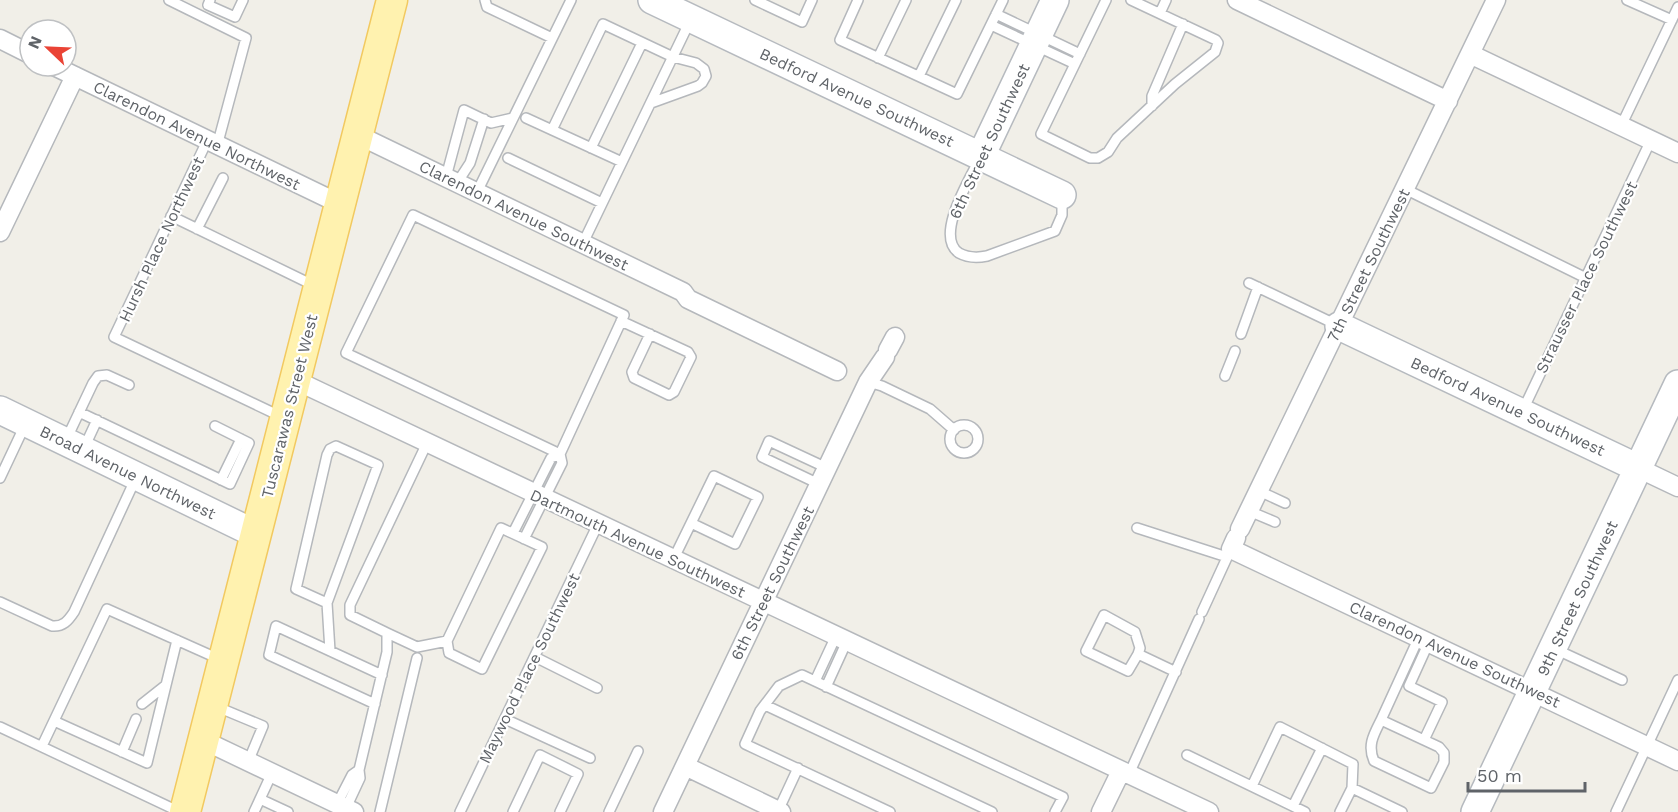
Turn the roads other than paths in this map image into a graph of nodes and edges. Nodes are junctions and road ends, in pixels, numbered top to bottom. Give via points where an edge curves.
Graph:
1 (169, 0) edge
2 (210, 0) edge
3 (243, 0) edge
4 (392, 0) edge
5 (485, 0) edge
6 (571, 0) edge
7 (652, 0) edge
8 (755, 0) edge
9 (812, 0) edge
10 (858, 0) edge
11 (906, 0) edge
12 (956, 0) edge
13 (1003, 0) edge
14 (1055, 0) edge
15 (1106, 0) edge
16 (1131, 0) edge
17 (1166, 0) edge
18 (1237, 0) edge
19 (1496, 0) edge
20 (1627, 0) edge
21 (1678, 7) edge
22 (1160, 13) junction
23 (996, 14) junction
24 (691, 19) junction
25 (1672, 20) junction
26 (1184, 24) junction
27 (991, 25) junction
28 (552, 38) junction
29 (0, 39) edge
30 (1036, 39) junction
31 (642, 43) junction
32 (18, 48) edge
33 (1080, 54) junction
34 (1470, 54) junction
35 (673, 57) junction
36 (878, 58) junction
37 (1075, 64) junction
38 (919, 76) junction
39 (78, 77) edge
40 (74, 78) edge
41 (1448, 101) junction
42 (651, 103) junction
43 (1152, 106) junction
44 (513, 118) junction
45 (526, 118) dead end
46 (484, 119) junction
47 (1621, 126) junction
48 (552, 129) junction
49 (358, 135) junction
50 (1651, 140) junction
51 (212, 143) junction
52 (591, 148) junction
53 (1678, 153) edge
54 (981, 156) junction
55 (508, 158) dead end
56 (622, 162) junction
57 (223, 178) dead end
58 (451, 180) junction
59 (1405, 189) junction
60 (477, 192) junction
61 (1062, 195) joint
62 (602, 203) junction
63 (340, 204) junction
64 (171, 216) junction
65 (197, 229) junction
66 (0, 232) edge
67 (583, 243) junction
68 (1586, 278) junction
69 (319, 287) junction
70 (621, 321) junction
71 (1339, 326) junction
72 (650, 334) junction
73 (1241, 334) dead end
74 (889, 348) dead end
75 (1234, 351) dead end
76 (1225, 376) dead end
77 (295, 380) junction
78 (868, 382) junction
79 (1678, 384) edge
80 (129, 385) dead end
81 (0, 410) edge
82 (80, 412) junction
83 (1521, 413) junction
84 (285, 419) junction
85 (97, 420) junction
86 (26, 423) junction
87 (215, 426) dead end
88 (954, 430) dead end
89 (427, 443) junction
90 (74, 446) junction
91 (560, 454) junction
92 (1638, 468) junction
93 (137, 476) junction
94 (823, 476) junction
95 (0, 478) edge
96 (1678, 487) edge
97 (1259, 491) junction
98 (538, 496) junction
99 (1285, 503) dead end
100 (1249, 510) junction
101 (1275, 522) dead end
102 (691, 523) junction
103 (598, 524) junction
104 (1137, 528) dead end
105 (513, 533) junction
106 (256, 534) junction
107 (524, 538) junction
108 (1233, 543) junction
109 (673, 560) junction
110 (0, 602) edge
111 (763, 602) junction
112 (327, 603) junction
113 (387, 633) junction
114 (842, 639) junction
115 (177, 640) junction
116 (1424, 640) junction
117 (447, 641) junction
118 (1553, 648) junction
119 (330, 651) junction
120 (1138, 654) junction
121 (535, 657) junction
122 (417, 658) dead end
123 (224, 661) junction
124 (383, 672) junction
125 (1176, 672) junction
126 (1622, 680) dead end
127 (1678, 680) edge
128 (815, 681) junction
129 (166, 685) junction
130 (826, 687) junction
131 (597, 688) dead end
132 (1532, 691) junction
133 (142, 704) dead end
134 (375, 704) junction
135 (213, 705) junction
136 (765, 705) junction
137 (136, 719) dead end
138 (505, 719) junction
139 (1381, 720) junction
140 (54, 721) junction
141 (0, 726) edge
142 (204, 740) junction
143 (1424, 740) junction
144 (42, 746) junction
145 (1647, 746) junction
146 (1322, 748) junction
147 (122, 752) junction
148 (638, 752) dead end
149 (1187, 755) dead end
150 (590, 758) dead end
151 (1678, 761) edge
152 (248, 762) junction
153 (685, 766) junction
154 (798, 768) junction
155 (272, 773) junction
156 (1125, 773) junction
157 (1252, 786) junction
158 (1352, 788) junction
159 (260, 799) junction
160 (1293, 806) junction
161 (346, 808) edge
162 (774, 810) edge
163 (180, 812) edge
164 (185, 812) edge
165 (254, 812) edge
166 (288, 812) edge
167 (380, 812) edge
168 (460, 812) edge
169 (513, 812) edge
170 (560, 812) edge
171 (609, 812) edge
172 (663, 812) edge
173 (890, 812) edge
174 (992, 812) edge
175 (1055, 812) edge
176 (1101, 812) edge
177 (1209, 812) edge
178 (1305, 812) edge
179 (1340, 812) edge
180 (1402, 812) edge
181 (1475, 812) edge
182 (1616, 812) edge

1 - 51 lane, Hursh Place Northwest via 246,38
2 - 3 lane via 208,4 235,17
4 - 49 main road, Tuscarawas Street West
5 - 28 lane via 487,7
6 - 28 lane
7 - 24 street, Bedford Avenue Southwest
8 - 9 lane via 802,22
10 - 36 lane via 840,40
11 - 36 lane
12 - 38 lane
13 - 23 lane
14 - 30 street, 6th Street Southwest
15 - 33 lane
16 - 22 lane
17 - 22 lane
18 - 41 street
19 - 34 street, 7th Street Southwest
20 - 25 lane
21 - 25 lane
22 - 26 lane
23 - 27 lane
23 - 30 lane
24 - 35 lane
24 - 54 street, Bedford Avenue Southwest
25 - 47 lane
26 - 43 lane via 1152,96
26 - 43 lane via 1216,40 1215,52
27 - 30 lane
27 - 38 lane via 957,94
28 - 44 lane
29 - 32 street
30 - 33 lane
30 - 37 lane
30 - 54 street, 6th Street Southwest
31 - 35 lane
31 - 48 lane via 603,24
31 - 52 lane
33 - 37 lane
34 - 41 street, 7th Street Southwest
34 - 47 street
35 - 42 lane
35 - 42 lane via 701,65 705,78 698,86
36 - 38 lane
37 - 43 lane via 1041,134 1084,156 1098,158
39 - 51 street, Clarendon Avenue Northwest
40 - 66 street
41 - 59 street, 7th Street Southwest
42 - 56 lane
44 - 46 lane via 491,123
44 - 60 lane
45 - 48 lane
46 - 58 lane via 470,163
46 - 58 lane via 464,110
47 - 50 street
48 - 52 lane
49 - 58 street, Clarendon Avenue Southwest
49 - 63 main road, Tuscarawas Street West
50 - 53 street
50 - 68 lane, Strausser Place Southwest
51 - 63 street, Clarendon Avenue Northwest
51 - 64 lane, Hursh Place Northwest
52 - 56 lane
54 - 61 street, Bedford Avenue Southwest
54 - 61 lane, 6th Street Southwest via 949,232 952,246 965,256 987,256 1055,231 1062,215
55 - 62 lane
56 - 62 lane
57 - 65 lane
58 - 60 street, Clarendon Avenue Southwest
59 - 68 lane
59 - 71 street, 7th Street Southwest
60 - 67 street, Clarendon Avenue Southwest
62 - 67 lane
63 - 69 main road, Tuscarawas Street West
64 - 65 lane
64 - 84 lane, Hursh Place Northwest via 114,337
65 - 69 lane
67 - 78 street, Clarendon Avenue Southwest via 683,292 688,299 841,373
68 - 83 lane, Strausser Place Southwest
69 - 77 main road, Tuscarawas Street West
70 - 72 lane
70 - 91 lane
70 - 91 lane via 624,315 413,215 346,353
71 - 73 lane via 1253,285
71 - 83 street, Bedford Avenue Southwest
71 - 97 street, 7th Street Southwest
72 - 72 lane via 632,372 634,378 669,394 674,392 691,357
74 - 78 street, 6th Street Southwest
75 - 76 lane
77 - 84 main road, Tuscarawas Street West
77 - 89 street, Dartmouth Avenue Southwest
78 - 88 lane via 930,409
78 - 94 street, 6th Street Southwest
79 - 92 street, 9th Street Southwest
80 - 82 lane via 107,375 98,376
81 - 86 street, Broad Avenue Northwest
82 - 85 lane
82 - 90 lane
83 - 92 street, Bedford Avenue Southwest
84 - 106 main road, Tuscarawas Street West
85 - 87 lane via 225,482 241,439
85 - 90 lane
86 - 90 street, Broad Avenue Northwest
86 - 95 lane
89 - 98 street, Dartmouth Avenue Southwest
89 - 113 lane via 350,605 350,615
90 - 93 street, Broad Avenue Northwest
91 - 98 lane via 550,458
92 - 96 street, Bedford Avenue Southwest
92 - 118 street, 9th Street Southwest
93 - 106 street, Broad Avenue Northwest
93 - 110 lane via 70,618 60,627
94 - 94 lane via 770,441 762,457
94 - 111 street, 6th Street Southwest
97 - 99 lane
97 - 100 street, 7th Street Southwest
98 - 103 street, Dartmouth Avenue Southwest
98 - 105 lane
98 - 107 lane
100 - 101 lane
100 - 108 street, 7th Street Southwest
102 - 102 lane via 714,476 758,497 735,544
102 - 109 lane
103 - 109 street, Dartmouth Avenue Southwest
103 - 121 lane, Maywood Place Southwest
104 - 108 lane
105 - 107 lane
105 - 117 lane via 501,528
106 - 123 main road, Tuscarawas Street West
107 - 117 lane via 542,547 482,669 449,653
108 - 116 street, Clarendon Avenue Southwest
108 - 125 lane, 7th Street Southwest
109 - 111 street, Dartmouth Avenue Southwest
111 - 114 street, Dartmouth Avenue Southwest
111 - 153 street, 6th Street Southwest
112 - 112 lane via 296,589 327,455 336,446 378,465
112 - 119 lane
113 - 117 lane via 417,647
113 - 124 lane
114 - 128 lane
114 - 130 lane
114 - 156 street, Dartmouth Avenue Southwest
115 - 123 lane
115 - 129 lane
115 - 140 lane via 107,609
116 - 132 street, Clarendon Avenue Southwest
116 - 139 lane
116 - 143 lane via 1409,686 1442,702
118 - 126 lane
118 - 132 street, 9th Street Southwest
119 - 124 lane
119 - 134 lane via 276,626 269,655
120 - 120 lane via 1128,671 1086,651 1104,615 1135,632
120 - 125 lane
121 - 131 lane
121 - 138 lane, Maywood Place Southwest
122 - 167 lane
123 - 135 main road, Tuscarawas Street West
124 - 134 lane
125 - 156 lane, 7th Street Southwest
127 - 145 lane
128 - 130 lane
128 - 136 lane via 802,675 786,682
129 - 133 lane
129 - 147 lane via 147,764
130 - 175 lane via 1063,797
132 - 145 street, Clarendon Avenue Southwest
132 - 181 street, 9th Street Southwest
134 - 161 lane via 359,770 352,775
135 - 142 main road, Tuscarawas Street West
135 - 152 lane via 263,726
136 - 154 lane via 745,744
136 - 174 lane
137 - 147 lane
138 - 150 lane
138 - 168 lane, Maywood Place Southwest
139 - 143 lane
139 - 143 lane via 1371,742 1374,761 1431,788 1444,762 1444,753
140 - 144 lane
140 - 147 lane
141 - 144 lane
142 - 152 street
142 - 164 main road, Tuscarawas Street West
144 - 163 lane
145 - 151 street, Clarendon Avenue Southwest
145 - 182 lane
146 - 157 lane via 1280,728
146 - 158 lane via 1353,764
146 - 160 lane
148 - 171 lane
149 - 157 lane
152 - 155 street
153 - 162 street
153 - 172 street, 6th Street Southwest
154 - 162 lane
154 - 173 lane
155 - 159 lane
155 - 161 street
156 - 176 street, 7th Street Southwest
156 - 177 street, Dartmouth Avenue Southwest
157 - 160 lane
158 - 179 lane
158 - 180 lane
159 - 165 lane
159 - 166 lane
160 - 178 lane
169 - 170 lane via 540,755 578,774

